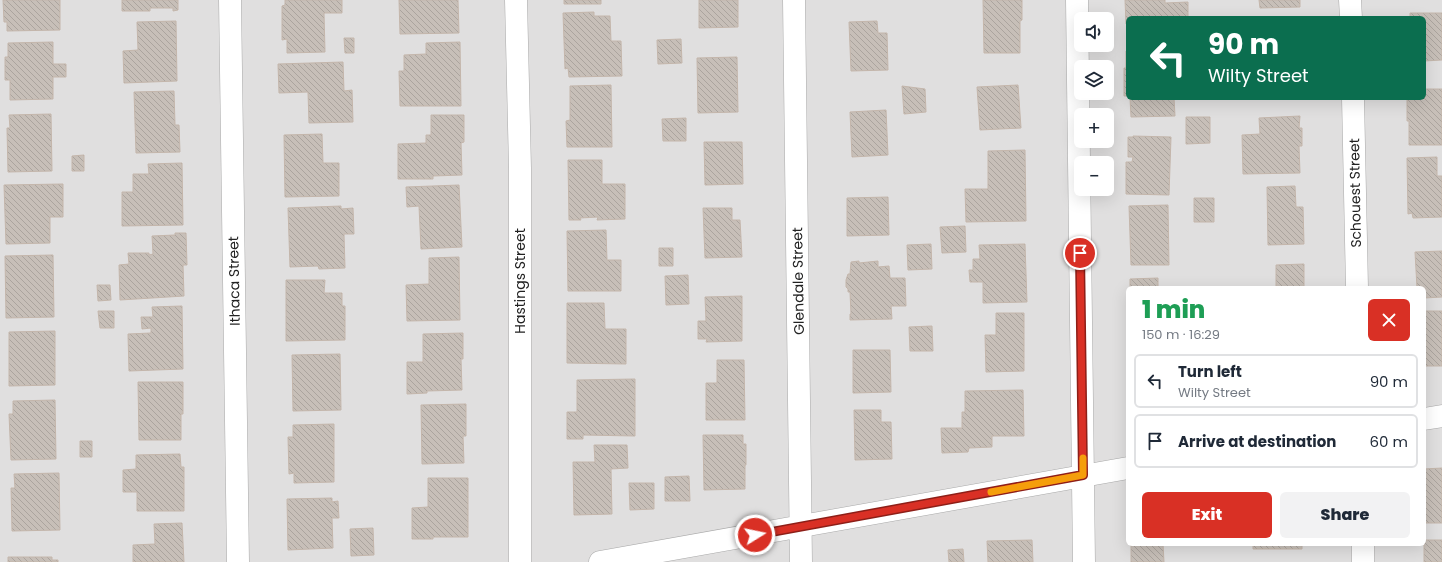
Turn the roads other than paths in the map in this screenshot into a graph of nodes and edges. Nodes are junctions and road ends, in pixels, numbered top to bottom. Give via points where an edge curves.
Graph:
1 (230, 0) edge
2 (516, 0) edge
3 (794, 0) edge
4 (1077, 0) edge
5 (1350, 0) edge
6 (1351, 16) edge
7 (1353, 100) edge
8 (1357, 286) edge
9 (1442, 416) edge
10 (1426, 419) edge
11 (1126, 468) edge
12 (1083, 475) junction
13 (801, 527) junction
14 (1363, 546) edge
15 (238, 562) edge
16 (520, 562) edge
17 (600, 562) edge
18 (801, 562) edge
19 (1084, 562) edge
20 (1363, 562) edge

1 - 15 street, Ithaca Street
2 - 16 street, Hastings Street via 520,168
3 - 13 street, Glendale Street
4 - 12 street
5 - 6 street
7 - 8 street, Schouest Street
9 - 10 street
11 - 12 street
12 - 13 street
12 - 19 street
13 - 17 street
13 - 18 street, Glendale Street
14 - 20 street

